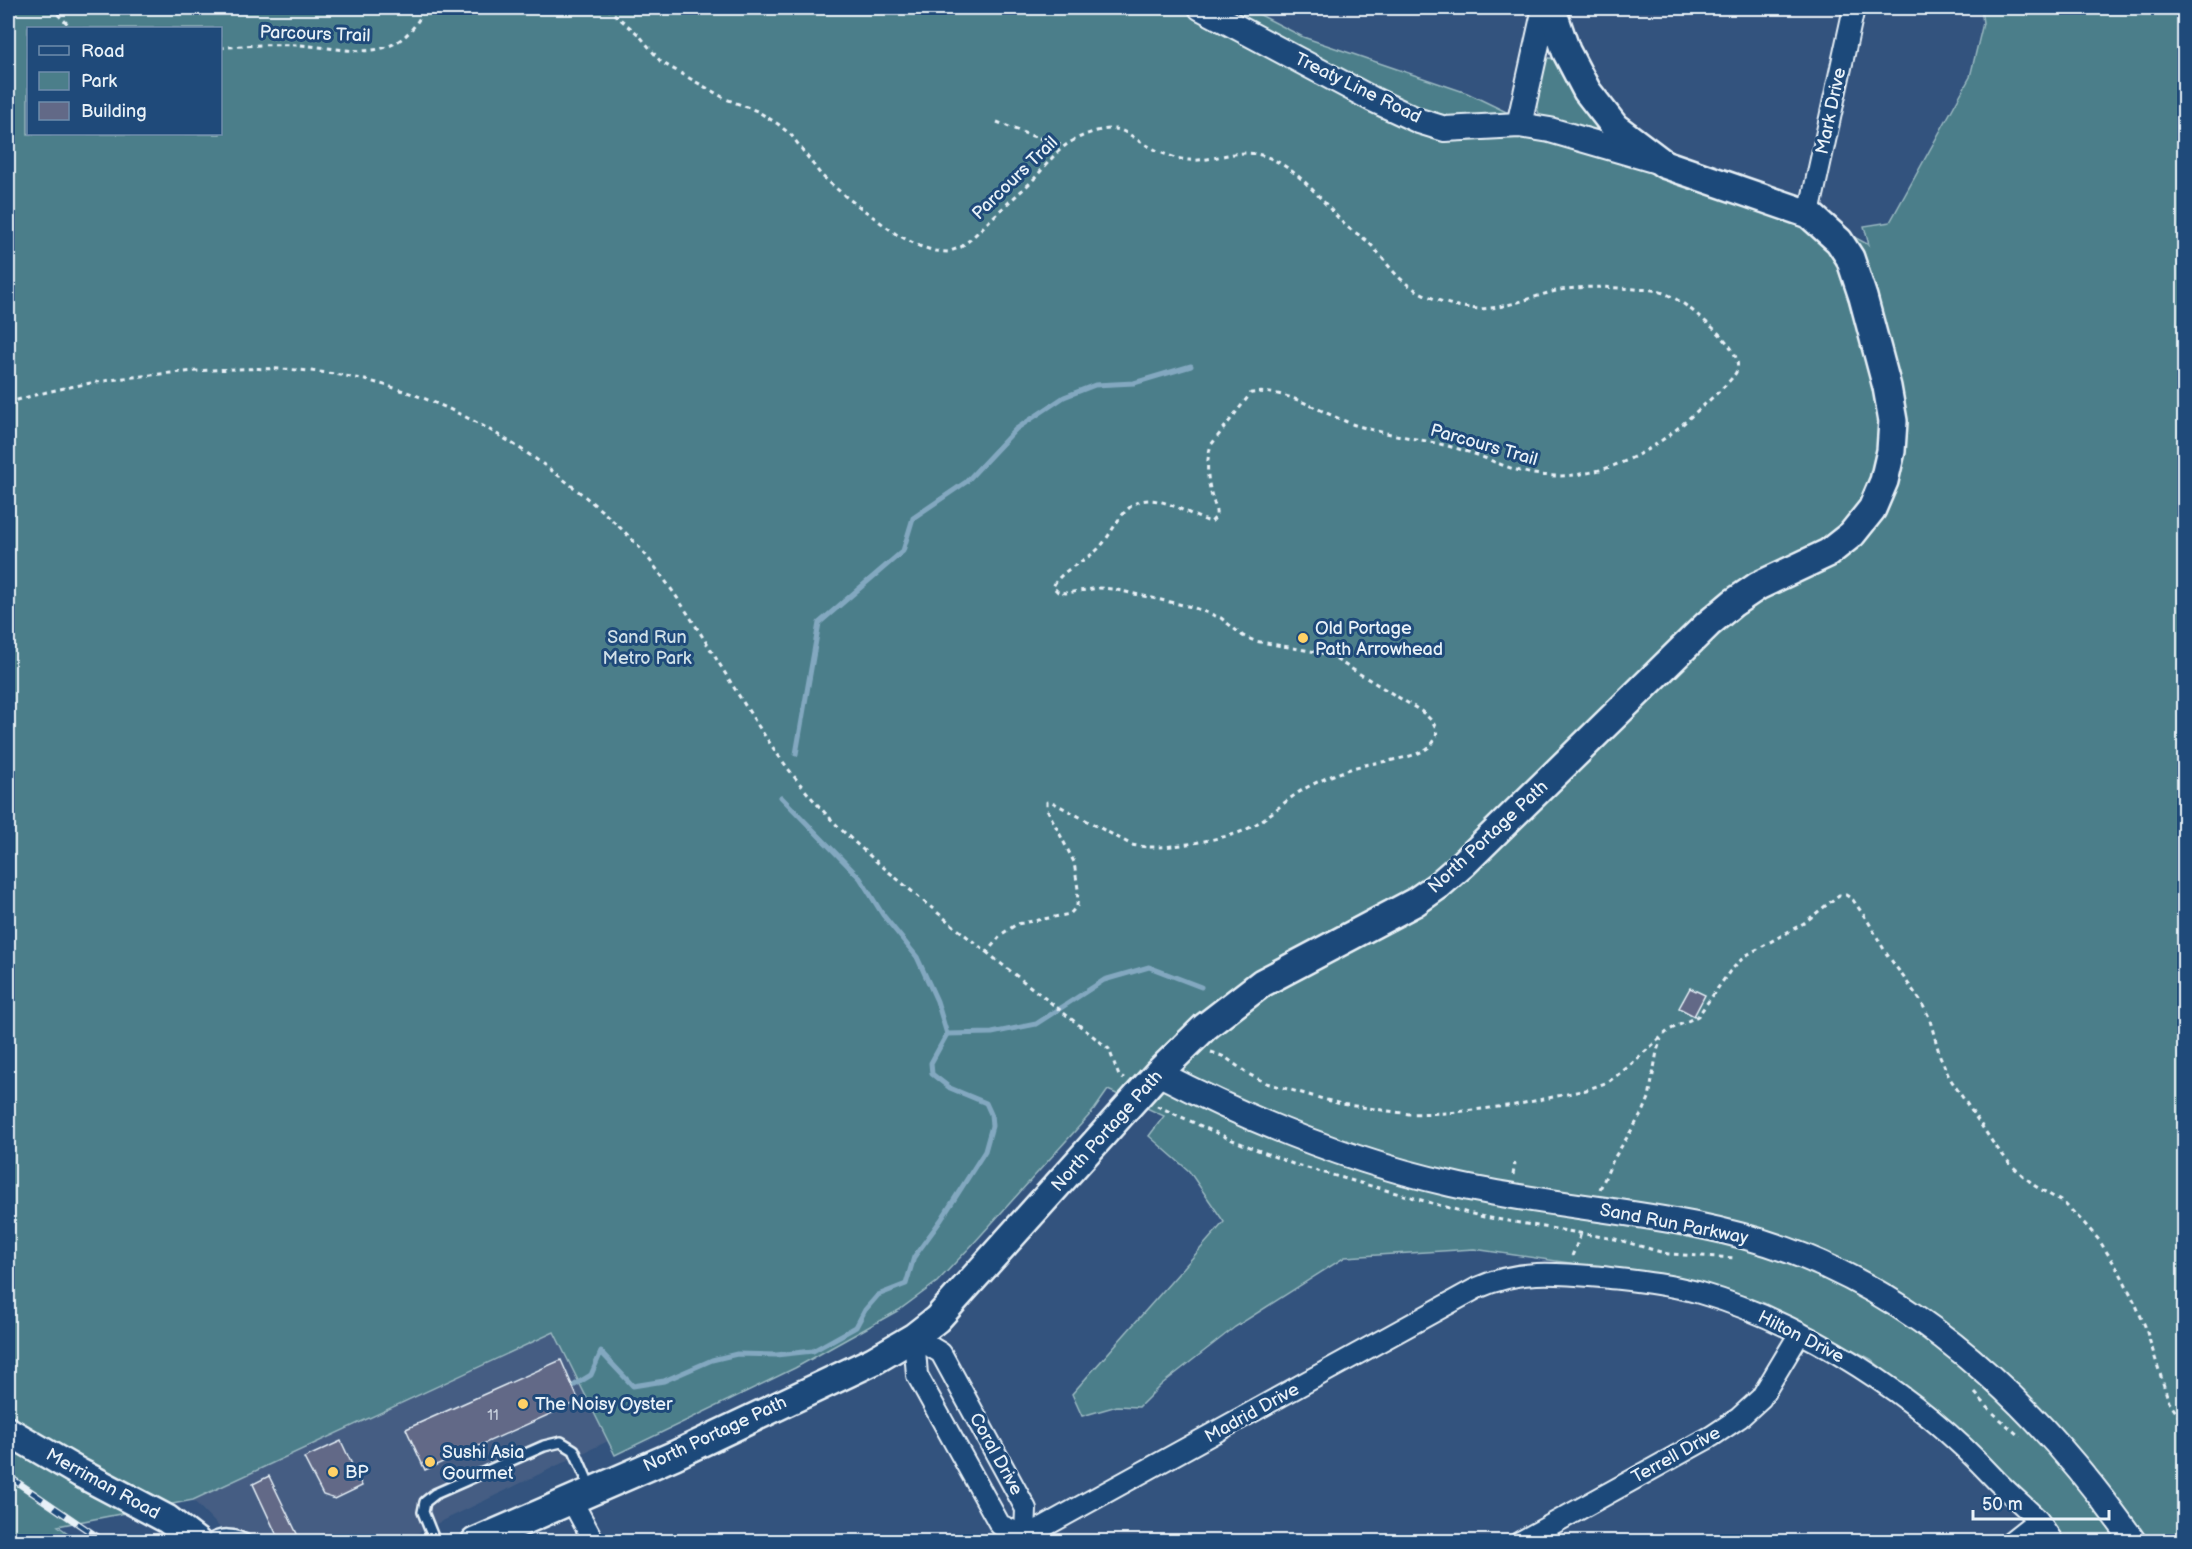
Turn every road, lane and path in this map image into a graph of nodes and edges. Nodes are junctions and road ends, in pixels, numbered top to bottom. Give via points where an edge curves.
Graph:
1 (51, 8) edge
2 (425, 8) edge
3 (607, 8) edge
4 (1201, 8) edge
5 (1545, 8) edge
6 (1554, 8) edge
7 (1854, 8) edge
8 (71, 27) edge
9 (222, 48) edge
10 (997, 122) dead end
11 (1519, 126) junction
12 (1065, 146) junction
13 (1664, 164) junction
14 (1809, 214) junction
15 (8, 403) edge
16 (987, 952) junction
17 (1662, 1036) junction
18 (1109, 1049) dead end
19 (1211, 1052) dead end
20 (1158, 1073) junction
21 (1592, 1208) junction
22 (1581, 1234) dead end
23 (1487, 1283) joint
24 (1800, 1333) junction
25 (914, 1337) junction
26 (2184, 1424) edge
27 (8, 1431) edge
28 (582, 1496) junction
29 (2038, 1520) junction
30 (1020, 1539) edge
31 (196, 1542) edge
32 (207, 1542) edge
33 (249, 1542) edge
34 (435, 1542) edge
35 (475, 1542) edge
36 (594, 1542) edge
37 (1520, 1542) edge
38 (2010, 1542) edge
39 (2053, 1542) edge
40 (2134, 1542) edge

1 - 8 path
2 - 9 path, Parcours Trail via 402,39 375,51 289,45
3 - 12 path, Parcours Trail via 639,35 661,62 778,124 821,175 845,196 919,246 948,252 961,247
4 - 11 street, Treaty Line Road via 1419,120 1444,129
5 - 11 street
6 - 13 main road, North Portage Path via 1566,51 1587,91 1615,127
7 - 14 street, Mark Drive
10 - 12 path
11 - 13 street, Treaty Line Road via 1550,130
12 - 16 path, Parcours Trail via 1097,131 1114,129 1184,160 1242,152 1275,159 1418,292 1468,308 1486,308 1565,289 1658,291 1677,300 1717,332 1731,349 1737,369 1718,392 1654,447 1602,470 1571,477 1519,471 1460,449 1354,424 1288,396 1269,391 1251,393 1211,445 1208,455 1216,517 1210,522 1170,504 1140,501 1129,507 1098,549 1066,572 1053,587 1066,593 1113,589 1192,607 1221,618 1255,641 1327,654 1421,711 1434,722 1437,733 1420,754 1349,769 1304,789 1245,831 1232,835 1146,848 1132,845 1047,802 1074,862 1077,906 1070,914 1017,924
13 - 14 main road, North Portage Path
14 - 20 main road, North Portage Path via 1850,258 1887,387 1893,421 1892,451 1872,509 1852,534 1828,553 1758,586 1708,624 1439,885 1263,983 1205,1027
15 - 16 path via 125,377 244,367 280,369 350,376 424,397 497,434 560,476 610,517 668,585 784,765 818,806 859,847
16 - 18 path
17 - 19 path via 1608,1082 1586,1090 1515,1105 1448,1113 1409,1114 1341,1104 1266,1083
17 - 21 path via 1649,1098 1613,1160
17 - 26 path via 1698,1016 1730,971 1745,957 1804,923 1839,895 1853,900 1920,1000 1949,1077 1993,1143 2035,1186 2064,1203 2084,1222 2120,1273 2145,1326 2169,1402
20 - 21 street, Sand Run Parkway via 1255,1120 1382,1166 1452,1185
20 - 25 main road, North Portage Path via 937,1319
21 - 22 path
21 - 40 street, Sand Run Parkway via 1761,1241 1801,1255 1878,1293 1926,1324 2004,1389 2085,1477
23 - 24 street, Hilton Drive via 1516,1275 1549,1273 1671,1286 1741,1307
23 - 30 street, Madrid Drive
24 - 29 street, Hilton Drive via 1855,1365 1925,1415
24 - 37 street, Terrell Drive via 1761,1398 1739,1419
25 - 28 main road, North Portage Path via 675,1455
25 - 30 street, Coral Drive via 917,1375 1000,1525
25 - 30 street, Coral Drive via 941,1353 1026,1509
27 - 31 main road, Merriman Road via 168,1519
28 - 34 lane via 574,1450 561,1443 544,1446 425,1502 423,1512
28 - 35 main road, North Portage Path
28 - 36 street
29 - 38 street
29 - 39 street, Hilton Drive
32 - 33 lane via 236,1534

